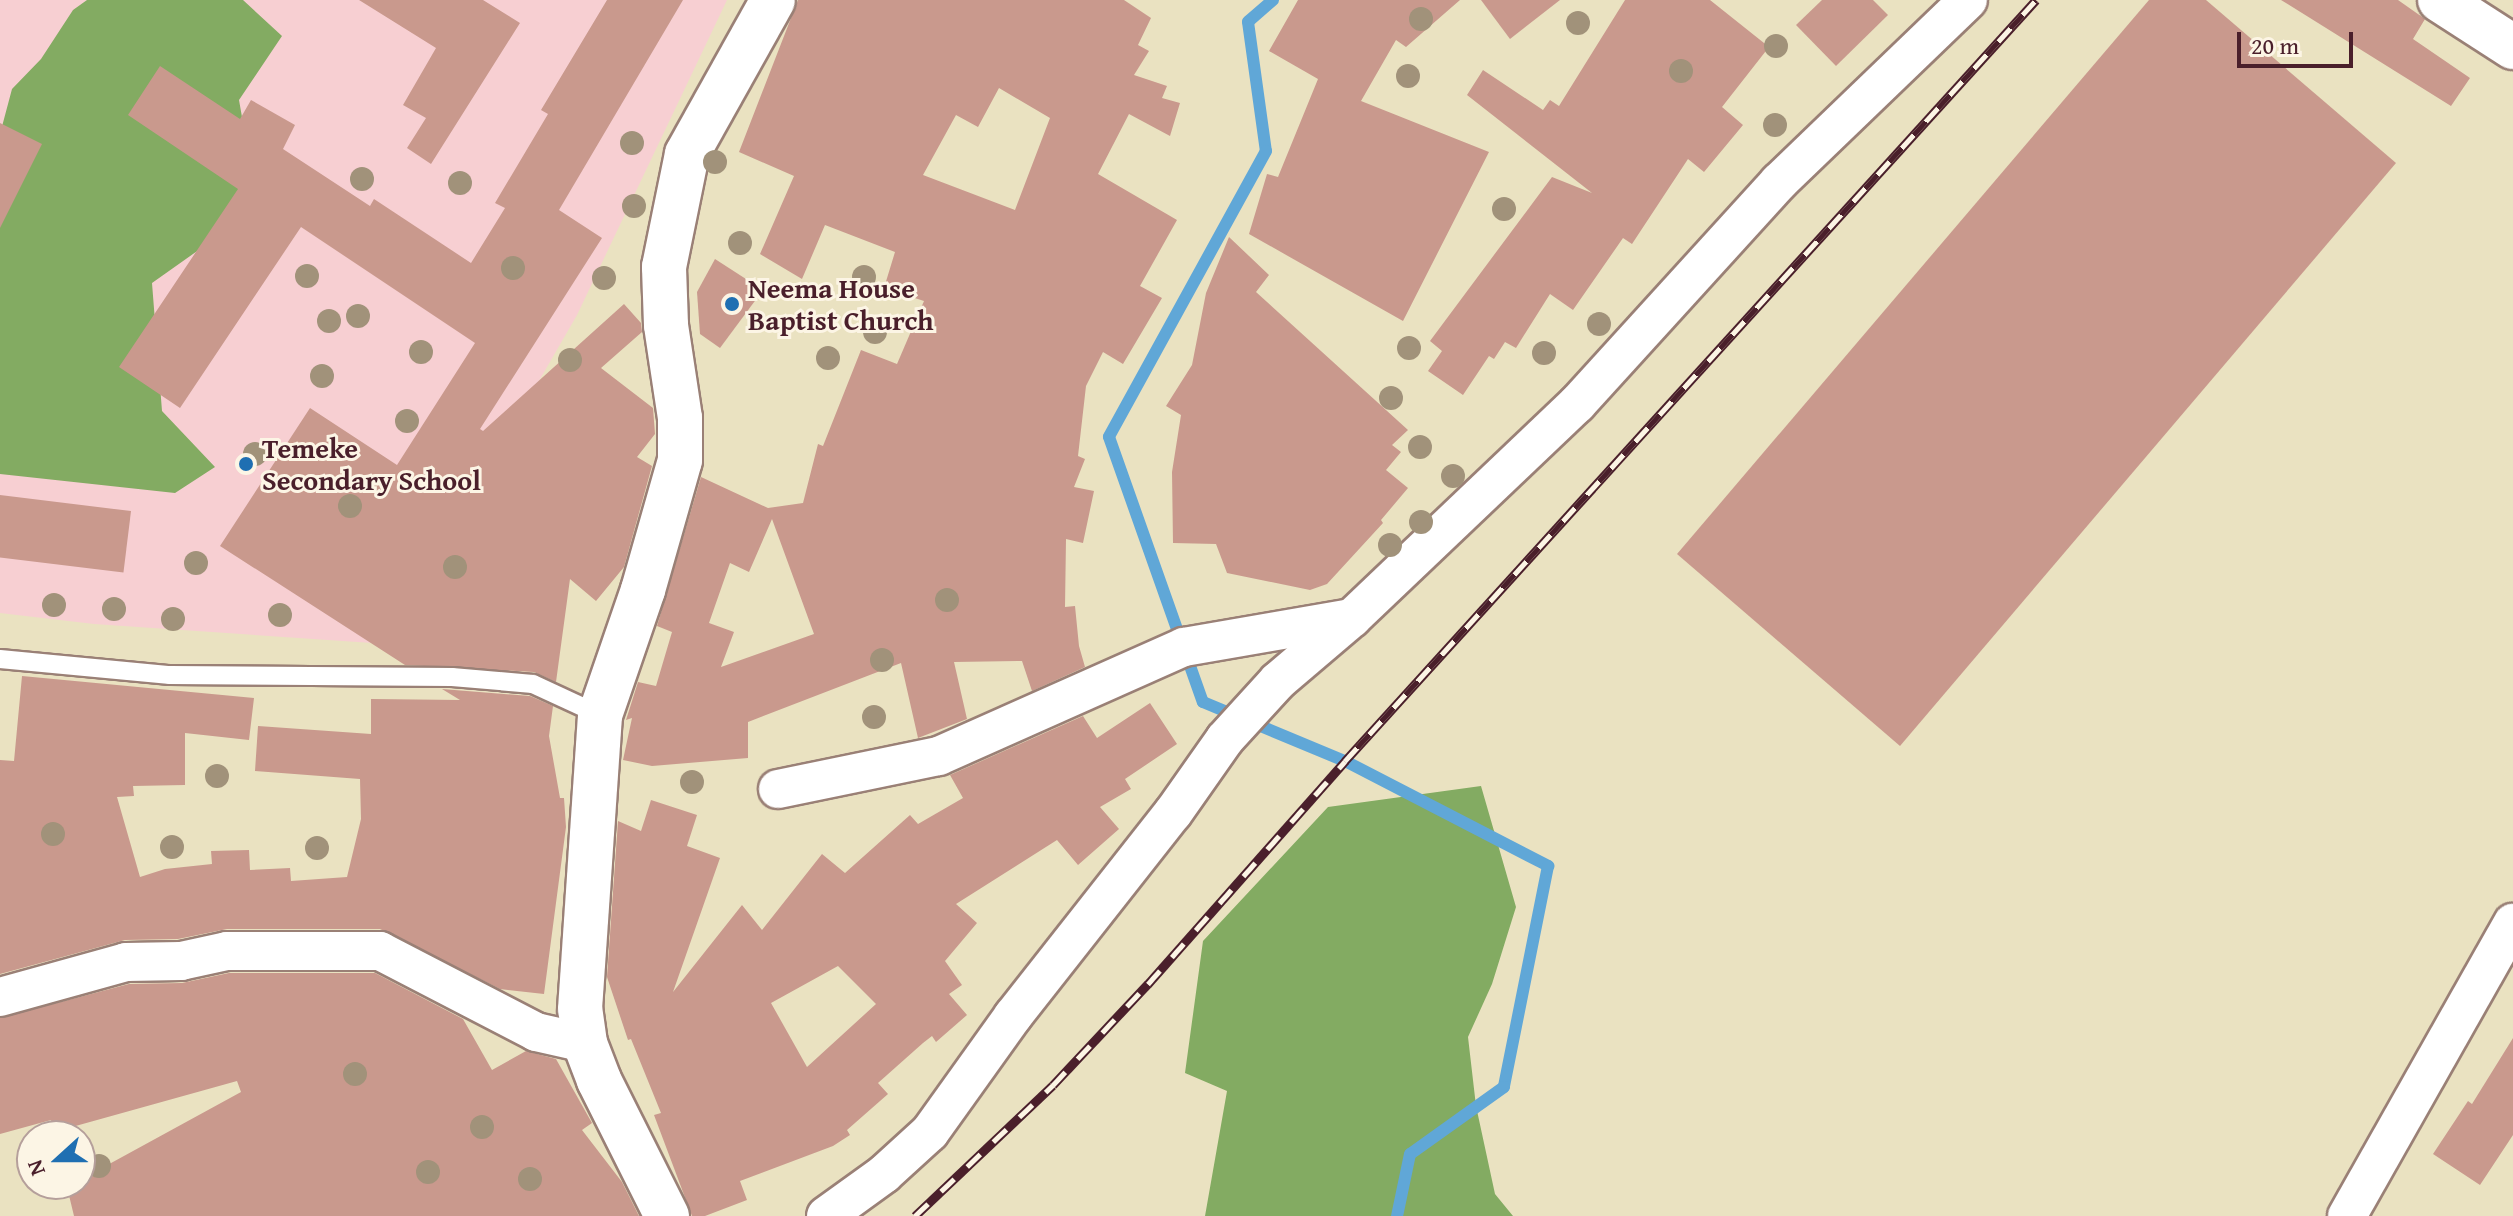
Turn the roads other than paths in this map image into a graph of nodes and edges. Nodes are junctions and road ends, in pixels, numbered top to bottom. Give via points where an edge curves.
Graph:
1 (773, 0) edge
2 (1968, 0) edge
3 (2440, 0) edge
4 (2513, 47) edge
5 (1352, 618) junction
6 (0, 659) edge
7 (600, 715) junction
8 (778, 789) dead end
9 (2513, 923) edge
10 (0, 997) edge
11 (585, 1043) junction
12 (667, 1216) edge
13 (826, 1216) edge
14 (2347, 1216) edge

1 - 7 street via 687,154 664,267 680,460
2 - 5 street via 1779,182 1577,404
3 - 4 street
5 - 8 street via 1184,647 939,756
5 - 13 street via 1278,681 1225,739 930,1132
6 - 7 lane via 170,675 506,681 533,684
7 - 11 street via 581,965
9 - 14 street
10 - 11 street via 126,962 181,961 227,951 380,951 536,1032
11 - 12 street via 614,1115

